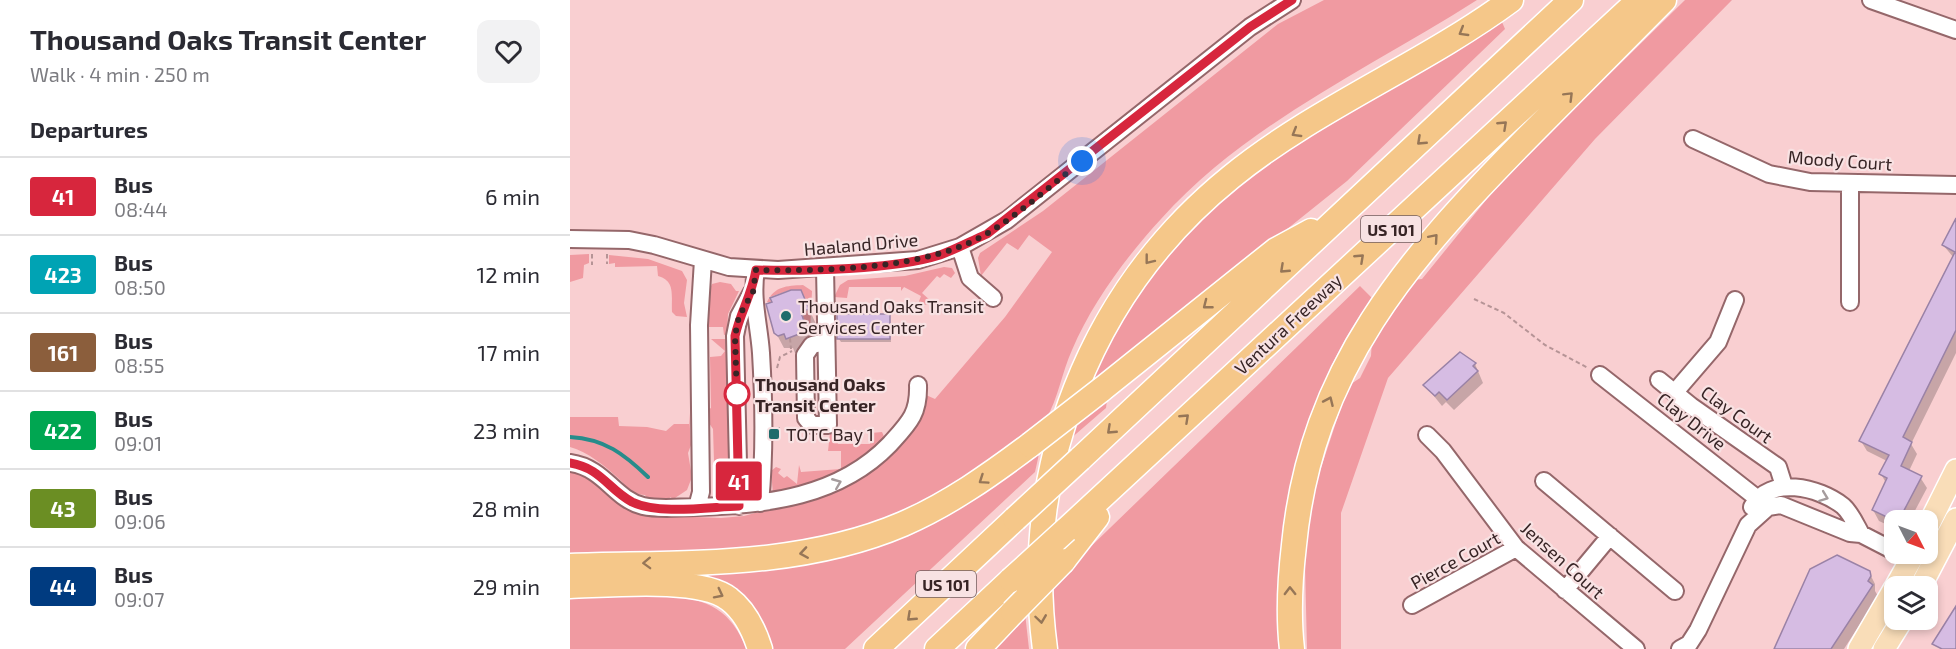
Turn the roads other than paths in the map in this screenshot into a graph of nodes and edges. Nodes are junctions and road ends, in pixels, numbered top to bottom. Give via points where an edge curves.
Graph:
1 (1292, 0) edge
2 (1511, 0) edge
3 (1570, 0) edge
4 (1639, 0) edge
5 (1664, 0) edge
6 (1872, 0) edge
7 (1956, 30) edge
8 (1693, 139) dead end
9 (1850, 183) junction
10 (1956, 185) edge
11 (1342, 214) junction
12 (570, 239) edge
13 (960, 247) junction
14 (703, 260) junction
15 (825, 268) junction
16 (756, 270) junction
17 (753, 292) junction
18 (993, 298) dead end
19 (1735, 300) dead end
20 (1850, 303) dead end
21 (1600, 375) road end
22 (1659, 380) dead end
23 (918, 385) dead end
24 (1675, 392) junction
25 (828, 426) dead end
26 (1427, 435) dead end
27 (1142, 458) junction
28 (570, 463) edge
29 (1956, 470) edge
30 (1544, 482) dead end
31 (1784, 486) junction
32 (1758, 499) junction
33 (760, 503) junction
34 (739, 506) junction
35 (697, 507) junction
36 (1936, 510) edge
37 (1956, 519) edge
38 (1748, 525) junction
39 (1860, 534) junction
40 (1610, 536) junction
41 (1884, 545) edge
42 (1516, 549) junction
43 (1914, 564) edge
44 (570, 566) edge
45 (1924, 576) edge
46 (1927, 576) edge
47 (570, 586) edge
48 (1565, 590) junction
49 (1675, 591) dead end
50 (1412, 605) dead end
51 (1884, 607) edge
52 (1896, 630) edge
53 (760, 649) edge
54 (876, 649) edge
55 (937, 649) edge
56 (978, 649) edge
57 (1045, 649) edge
58 (1292, 649) edge
59 (1636, 649) edge
60 (1680, 649) edge
61 (1859, 649) edge
62 (1884, 649) edge

1 - 13 street, Haaland Drive via 1250,27 1007,220
2 -> 57 highway via 1279,142 1232,176 1191,212 1127,287 1073,392 1051,464 1039,569
3 -> 11 highway, US 101
27 -> 4 highway, Ventura Freeway / US 101
58 -> 5 highway via 1290,582 1296,517 1306,468 1340,377 1371,320 1405,270 1475,191
6 - 7 street
8 - 9 street, Moody Court via 1769,174 1810,182
9 - 10 street, Moody Court
9 - 20 street
11 -> 44 highway, bridge via 1276,250 987,477 894,528 775,558
11 -> 54 highway, US 101, bridge
12 - 14 street, Haaland Drive via 629,240
13 - 15 street, Haaland Drive via 918,260
13 - 18 street via 970,279
14 - 16 street, Haaland Drive
14 - 35 street via 699,325 701,492
15 - 16 street, Haaland Drive
15 - 25 street
16 - 17 street
17 - 33 street via 761,351 764,466
17 - 34 street via 739,316 735,336
19 - 24 street via 1718,342
21 - 32 street, Clay Drive
22 - 24 street, Clay Court
33 -> 23 street via 813,493 847,479 876,458 918,407
24 - 31 street, Clay Court via 1778,467
26 - 42 street, Jensen Court
27 - 55 highway, Ventura Freeway / US 101, bridge
27 - 56 highway, bridge via 1063,561
28 - 35 street via 596,471 639,505
29 - 36 main road
30 - 40 street
31 - 32 street
31 -> 39 street via 1837,502
32 - 38 street via 1748,516
33 - 34 street
34 - 35 street
37 - 46 main road
38 - 39 street via 1768,507 1781,505
38 - 60 street via 1698,630 1689,644
39 - 41 street
40 - 48 street
40 - 49 street
42 - 48 street, Jensen Court
42 - 50 street, Pierce Court
43 - 45 street
47 -> 53 highway via 680,585 712,589 744,615
48 - 59 street, Jensen Court
51 - 61 main road
52 - 62 main road

